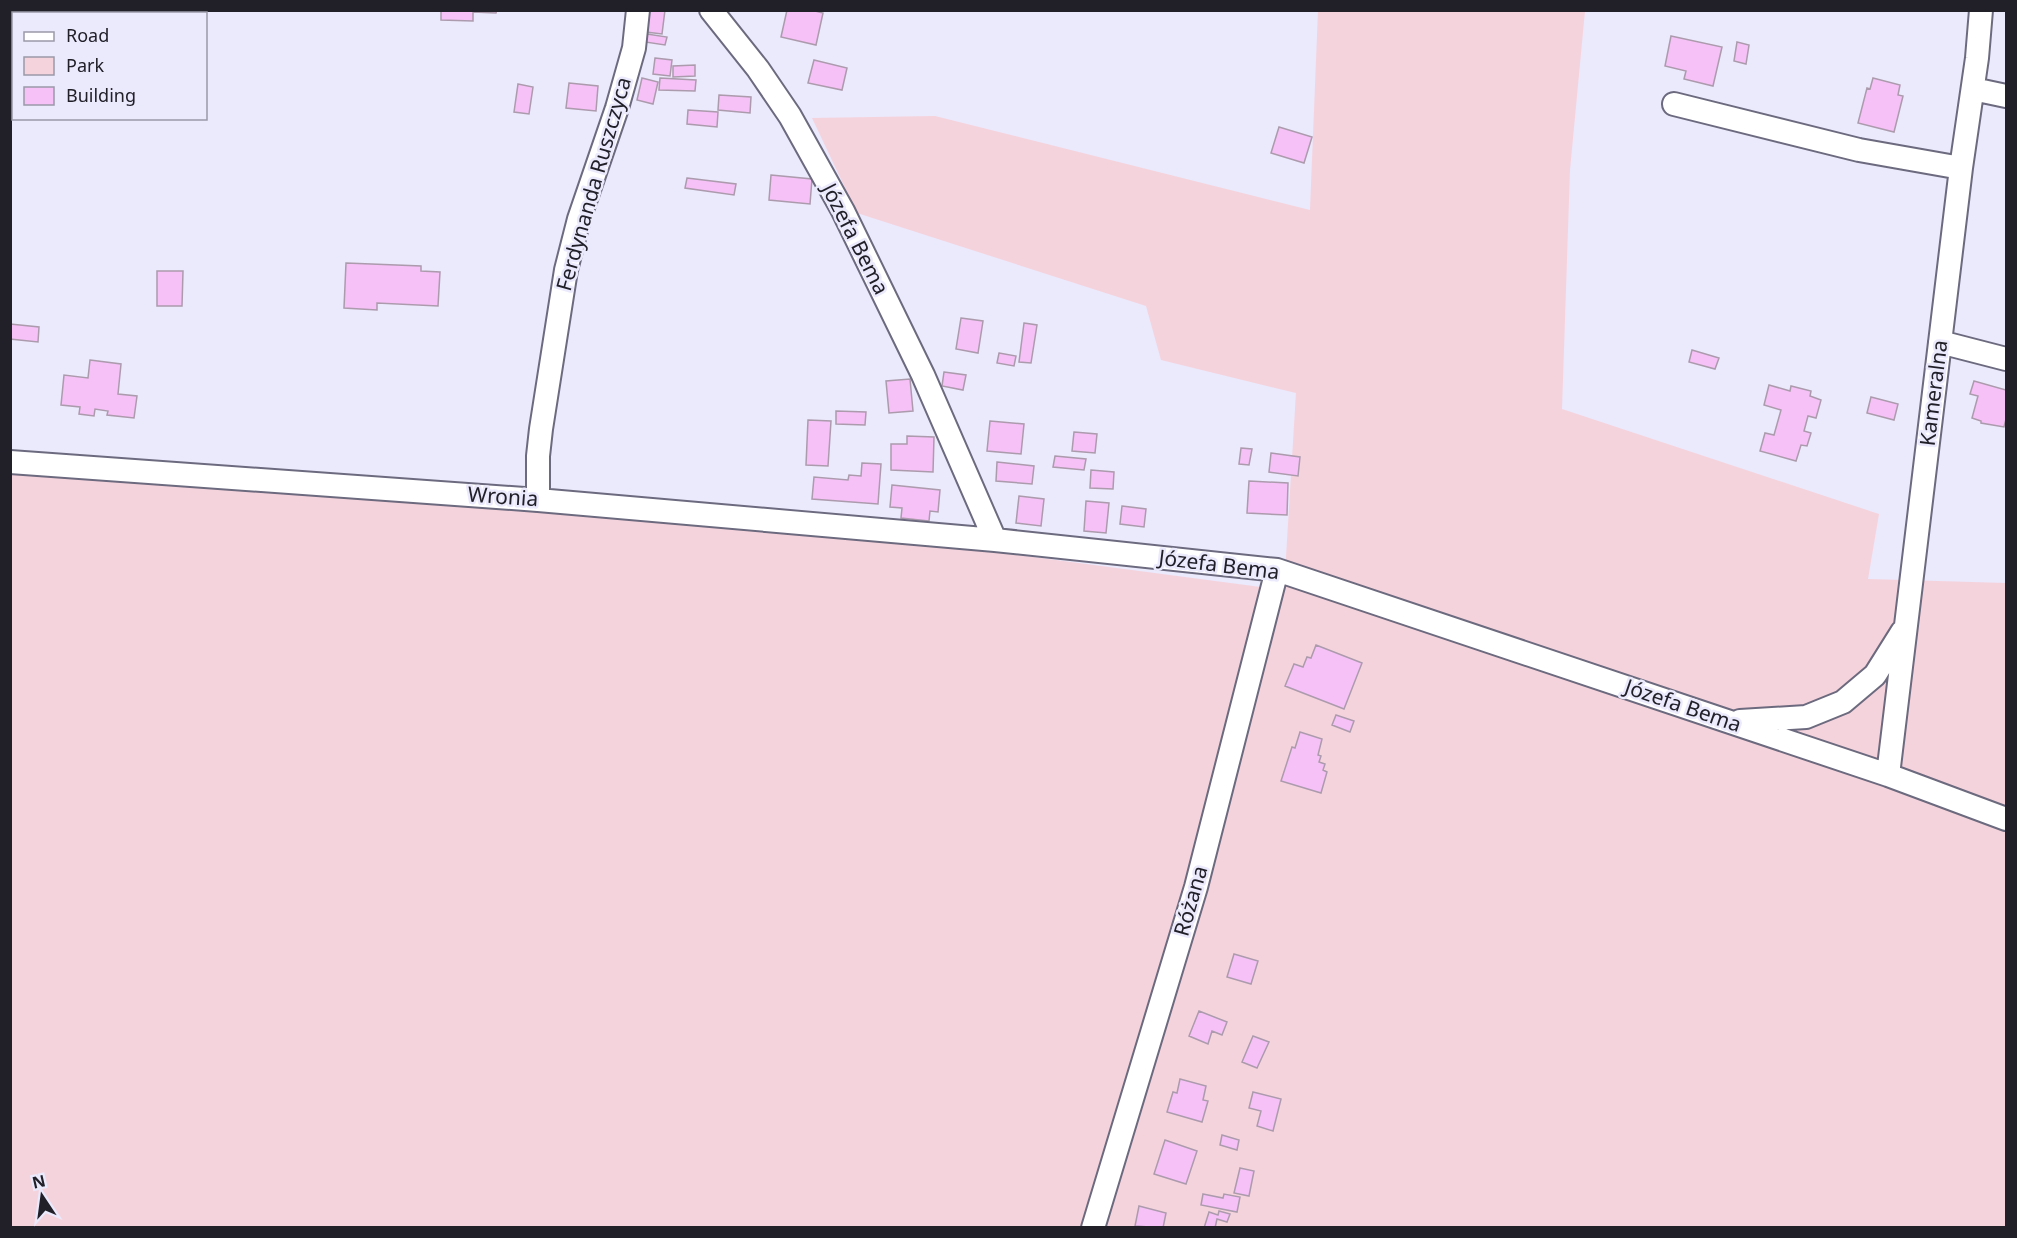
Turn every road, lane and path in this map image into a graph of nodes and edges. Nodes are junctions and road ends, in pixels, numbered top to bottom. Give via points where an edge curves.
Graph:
1 (638, 10) edge
2 (711, 10) edge
3 (1981, 10) edge
4 (1973, 89) junction
5 (2007, 96) edge
6 (1674, 104) dead end
7 (1961, 168) junction
8 (1940, 342) junction
9 (2007, 359) edge
10 (10, 462) edge
11 (538, 500) junction
12 (995, 540) junction
13 (1277, 570) junction
14 (1906, 626) junction
15 (1729, 722) junction
16 (1888, 775) junction
17 (2007, 819) edge
18 (1093, 1227) edge

1 - 11 street, Ferdynanda Ruszczyca via 634,48 566,270 541,429
2 - 12 street, Józefa Bema via 790,116 843,211 923,375
3 - 4 street, Kameralna
4 - 5 street
4 - 7 street, Kameralna
6 - 7 street via 1859,150
7 - 8 street, Kameralna
8 - 9 street
8 - 14 street, Kameralna
10 - 11 street, Wronia
11 - 12 street, Wronia
12 - 13 street, Józefa Bema
13 - 15 street, Józefa Bema
13 - 18 street, Różana via 1196,887
14 - 15 street via 1875,675 1843,702 1806,717
14 - 16 street, Kameralna
15 - 16 street, Józefa Bema
16 - 17 street, Józefa Bema

